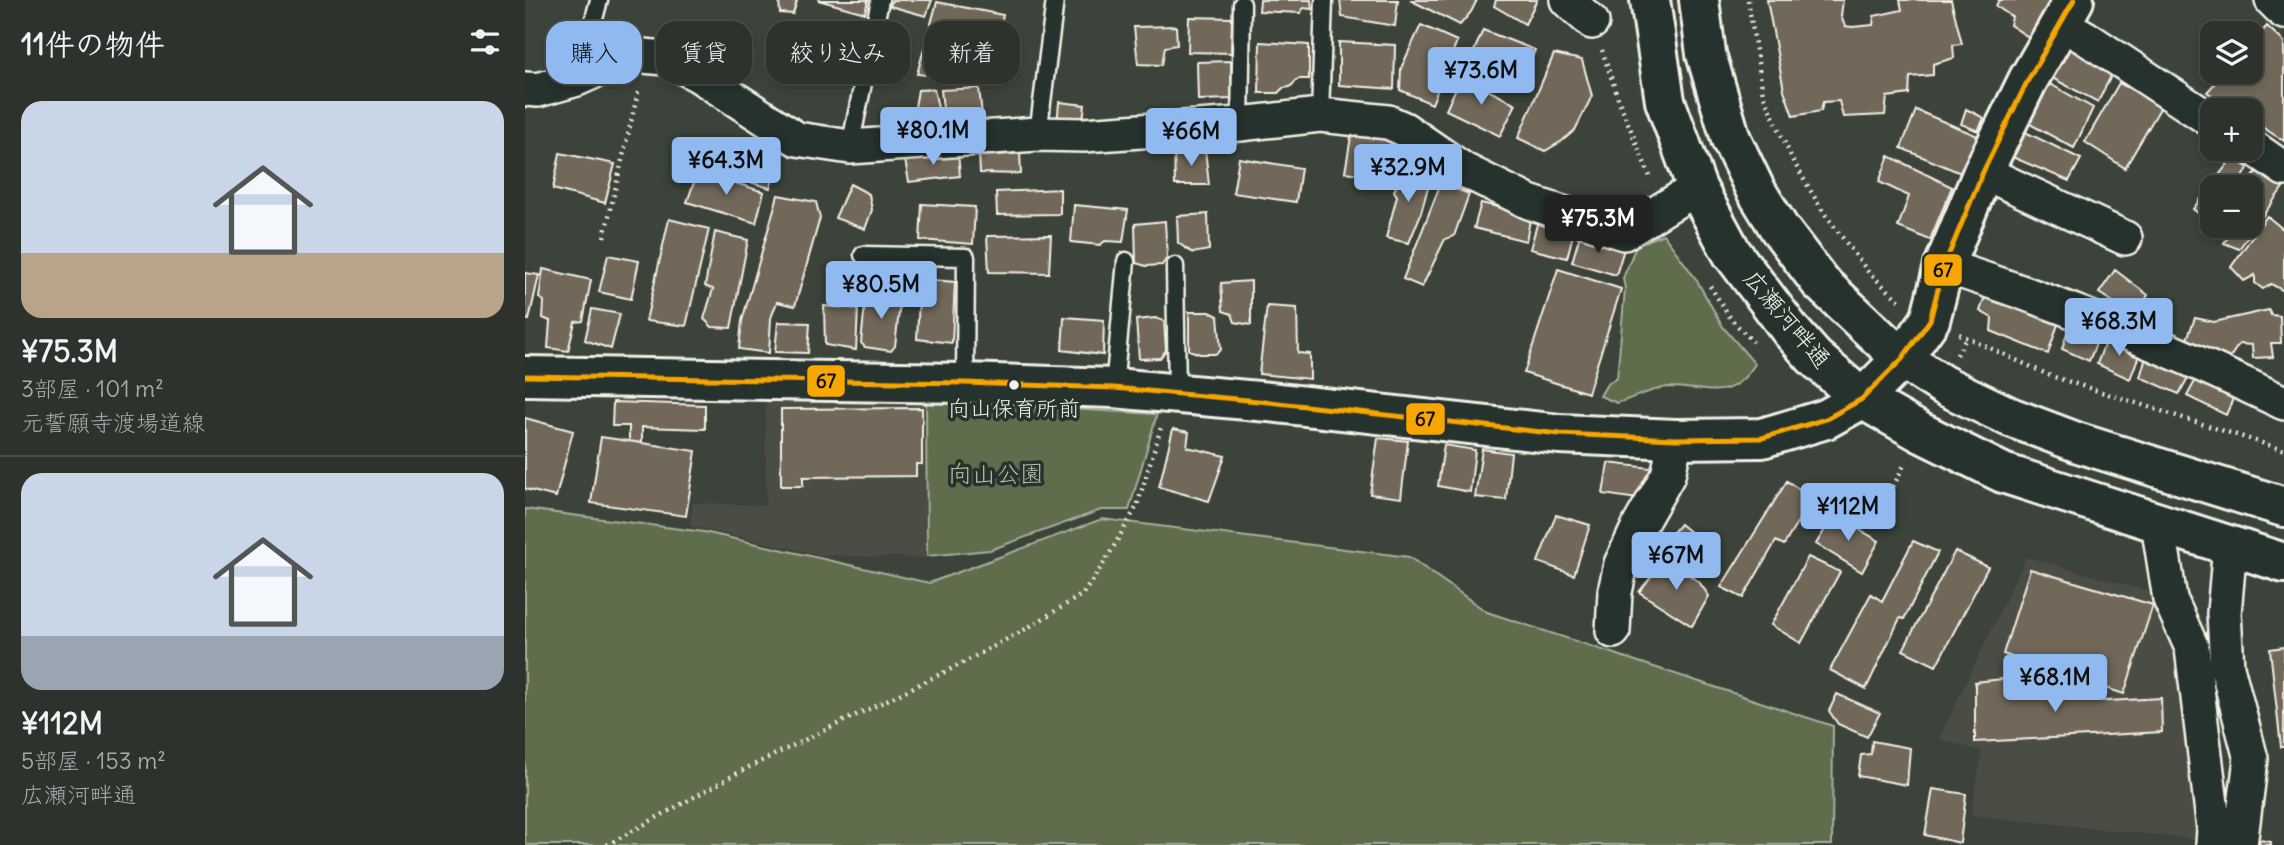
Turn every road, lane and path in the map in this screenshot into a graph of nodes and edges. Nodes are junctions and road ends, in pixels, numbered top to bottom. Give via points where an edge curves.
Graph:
1 (599, 0) edge
2 (880, 0) edge
3 (1055, 0) edge
4 (1324, 0) edge
5 (1567, 0) edge
6 (1650, 0) edge
7 (1699, 0) edge
8 (1748, 0) edge
9 (2272, 0) edge
10 (1242, 4) dead end
11 (2067, 12) edge
12 (2284, 12) edge
13 (593, 21) edge
14 (1597, 36) joint
15 (642, 56) edge
16 (646, 56) junction
17 (559, 84) edge
18 (525, 89) edge
19 (2200, 113) edge
20 (1320, 115) junction
21 (1240, 124) junction
22 (1038, 134) junction
23 (849, 147) junction
24 (2263, 154) edge
25 (2284, 169) edge
26 (1983, 173) junction
27 (1653, 183) dead end
28 (1697, 188) junction
29 (604, 237) dead end
30 (2125, 238) dead end
31 (863, 255) dead end
32 (1126, 261) dead end
33 (1175, 266) dead end
34 (1944, 266) junction
35 (1905, 306) dead end
36 (1952, 330) dead end
37 (1966, 338) junction
38 (1957, 356) dead end
39 (1902, 359) junction
40 (525, 376) edge
41 (965, 383) junction
42 (1114, 388) junction
43 (1862, 399) junction
44 (2284, 404) edge
45 (1170, 407) junction
46 (1676, 439) junction
47 (2284, 450) edge
48 (1906, 460) dead end
49 (1893, 488) dead end
50 (2284, 507) edge
51 (2158, 523) junction
52 (2230, 545) junction
53 (2284, 563) edge
54 (1613, 631) dead end
55 (607, 845) edge
56 (2213, 845) edge
57 (2240, 845) edge

1 - 13 lane
2 - 23 lane
3 - 22 lane
4 - 20 lane
5 - 14 street
6 - 28 main road, 広瀬河畔通 via 1665,101
7 - 39 main road, 広瀬河畔通 via 1706,54 1731,139 1755,188 1820,282
8 - 35 path via 1763,94 1793,161 1824,213 1869,273
9 - 12 street
10 - 21 lane
11 - 19 street via 2086,38
11 - 26 main road
14 - 27 path
15 - 16 street
16 - 23 street via 666,58 698,75 797,139
16 - 29 path
17 - 18 street
20 - 21 street
20 - 28 street via 1388,122 1464,170 1529,202 1624,233
21 - 22 street
22 - 23 street
24 - 25 street
26 - 30 street
26 - 34 main road
28 - 43 main road, 広瀬河畔通 via 1732,253 1791,331
31 - 41 lane via 966,257
32 - 42 lane
33 - 45 lane
34 - 39 main road via 1930,320
34 - 44 street via 2101,322
36 - 37 path
37 - 38 path
37 - 47 path via 2051,376
39 - 43 main road
39 - 50 main road, 広瀬河畔通 via 1943,385 2010,417
40 - 41 main road
41 - 42 main road
42 - 45 main road
43 - 46 main road via 1826,419 1762,438
43 - 51 main road, 広瀬河畔通 via 2003,473
45 - 46 main road
45 - 55 path via 1137,506 1083,594 1001,642 745,769
46 - 54 street via 1668,475 1621,564
48 - 49 path
51 - 52 main road, 広瀬河畔通
51 - 56 street via 2170,599 2192,648
52 - 53 main road, 広瀬河畔通
52 - 57 street via 2224,613 2228,667 2251,759

